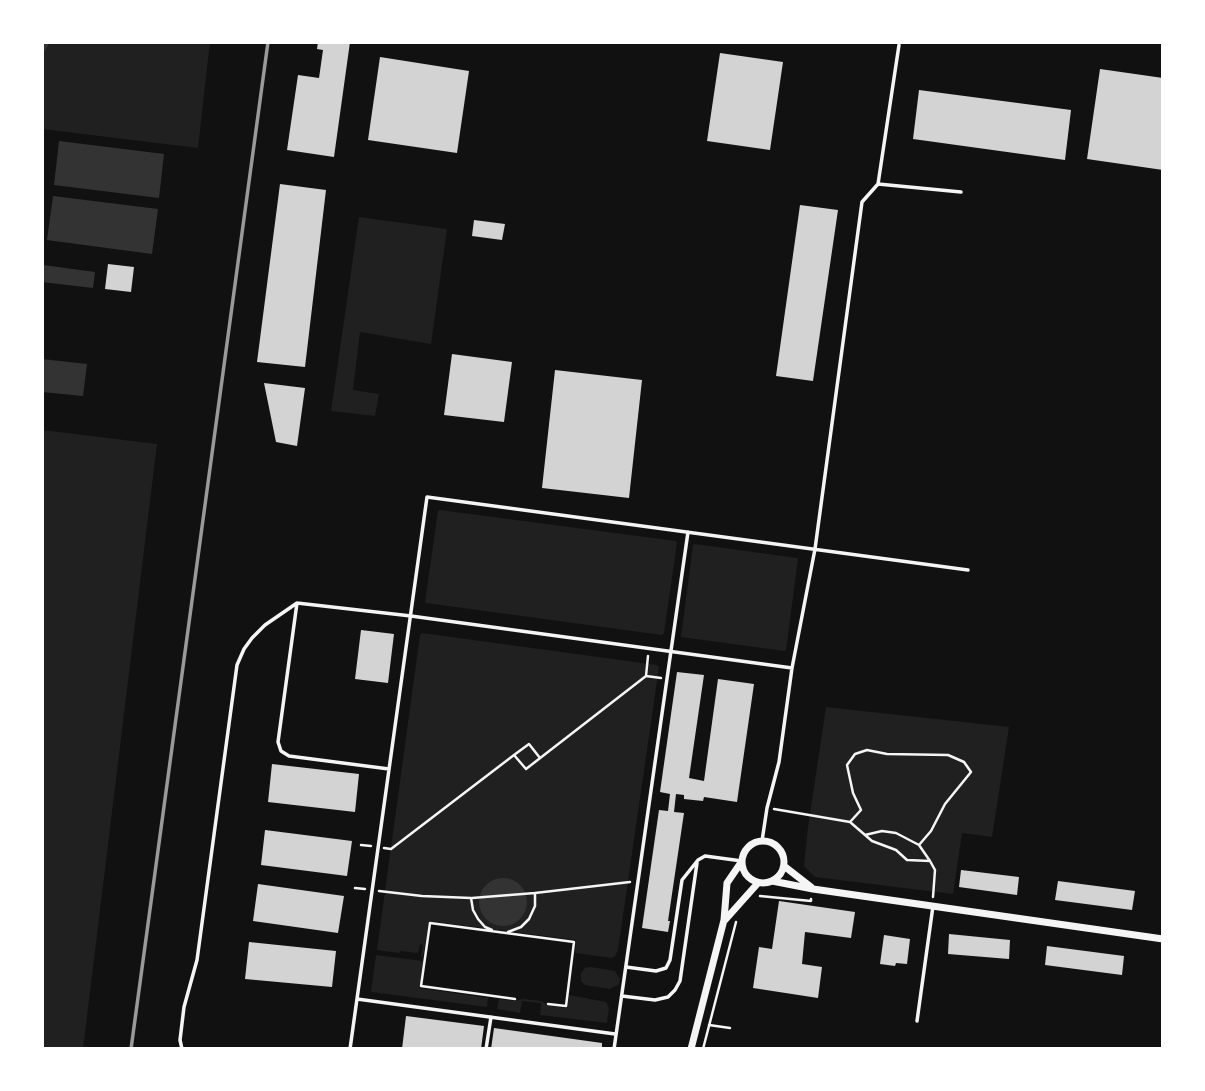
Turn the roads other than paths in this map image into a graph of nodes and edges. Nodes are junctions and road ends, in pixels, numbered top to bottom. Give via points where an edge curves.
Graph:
1 (899, 45) dead end
2 (878, 184) junction
3 (961, 192) dead end
4 (688, 532) junction
5 (815, 549) junction
6 (968, 570) dead end
7 (297, 603) junction
8 (411, 616) junction
9 (671, 652) junction
10 (792, 668) junction
11 (389, 769) junction
12 (762, 841) junction
13 (698, 860) junction
14 (742, 861) junction
15 (784, 866) junction
16 (772, 881) junction
17 (758, 883) junction
18 (813, 889) junction
19 (933, 906) junction
20 (724, 920) junction
21 (1163, 939) edge
22 (626, 967) junction
23 (622, 996) junction
24 (357, 999) junction
25 (491, 1017) junction
26 (917, 1021) dead end
27 (615, 1034) junction
28 (182, 1049) edge
29 (350, 1049) edge
30 (486, 1049) edge
31 (614, 1049) edge
32 (691, 1049) edge

1 - 2 lane
2 - 3 lane
2 - 5 lane via 862,202
4 - 5 lane
4 - 8 lane via 427,498
4 - 9 lane
5 - 6 lane
5 - 10 lane
7 - 8 lane
7 - 11 lane via 278,742 281,751 289,756
7 - 28 lane via 258,631 237,665 197,960 184,1007
8 - 9 lane
8 - 11 lane
9 - 10 lane
9 - 22 lane
10 - 12 lane
11 - 24 lane
12 - 14 street via 748,846
12 - 15 street via 777,846
13 - 14 lane via 705,856
13 - 22 lane via 682,880 666,968
13 - 23 lane via 675,990 655,1000
14 - 17 street via 746,875
14 - 20 street via 727,883
15 - 16 street
15 - 18 street
16 - 17 street
16 - 18 street
17 - 20 street
18 - 19 street
19 - 21 street
19 - 26 lane
20 - 32 street
22 - 23 lane
23 - 27 lane
24 - 25 lane
24 - 29 lane
25 - 27 lane
25 - 30 lane
27 - 31 lane

